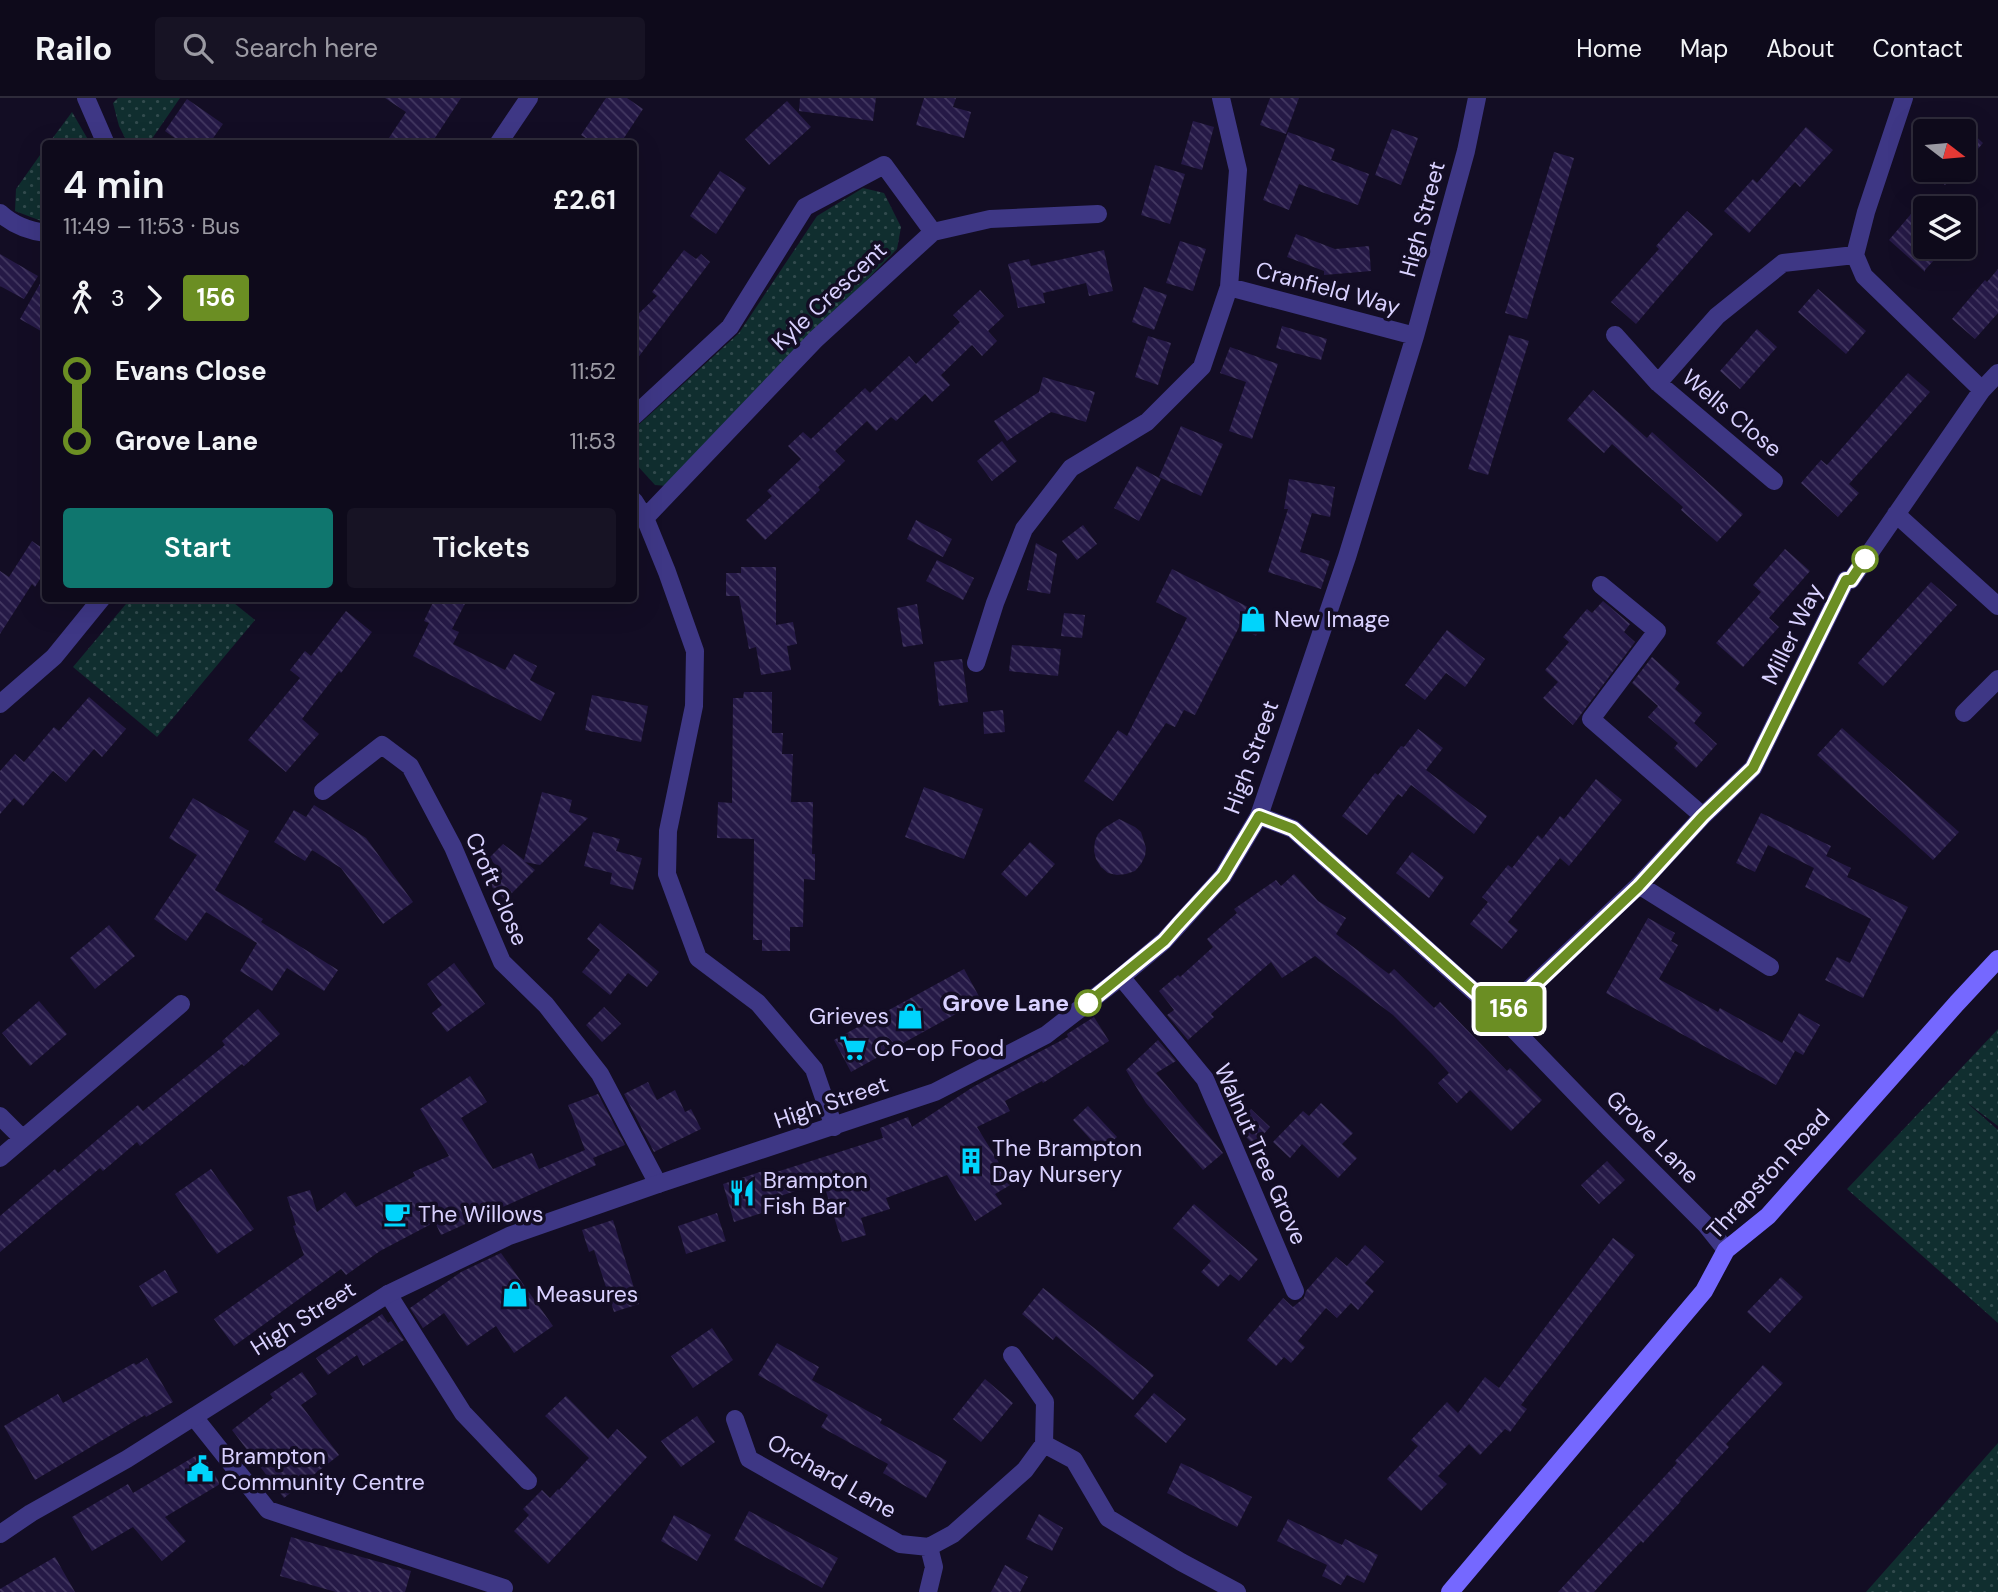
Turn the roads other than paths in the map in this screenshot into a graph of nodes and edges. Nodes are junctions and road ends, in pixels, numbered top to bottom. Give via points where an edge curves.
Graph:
1 (86, 98) edge
2 (528, 98) edge
3 (1221, 98) edge
4 (1477, 98) edge
5 (1904, 98) edge
6 (104, 140) edge
7 (501, 140) edge
8 (0, 213) edge
9 (1098, 214) dead end
10 (933, 232) junction
11 (42, 233) edge
12 (1855, 255) junction
13 (1229, 287) junction
14 (1615, 335) dead end
15 (1415, 336) junction
16 (1998, 373) edge
17 (1657, 383) junction
18 (1982, 390) junction
19 (637, 413) edge
20 (1774, 481) dead end
21 (637, 506) edge
22 (1896, 514) junction
23 (645, 518) junction
24 (1601, 585) dead end
25 (99, 602) edge
26 (1998, 606) edge
27 (976, 663) dead end
28 (1998, 679) edge
29 (0, 704) edge
30 (1964, 713) dead end
31 (323, 791) dead end
32 (1259, 816) junction
33 (1703, 816) junction
34 (1639, 886) junction
35 (1998, 959) edge
36 (1770, 967) dead end
37 (1121, 977) junction
38 (181, 1004) dead end
39 (1502, 1016) junction
40 (0, 1116) edge
41 (834, 1127) junction
42 (22, 1138) junction
43 (0, 1158) edge
44 (658, 1184) junction
45 (1726, 1250) junction
46 (1295, 1291) dead end
47 (388, 1294) junction
48 (1012, 1355) dead end
49 (194, 1417) junction
50 (734, 1419) dead end
51 (1044, 1444) junction
52 (528, 1481) dead end
53 (0, 1534) edge
54 (929, 1547) junction
55 (502, 1592) edge
56 (928, 1592) edge
57 (1237, 1592) edge
58 (1450, 1592) edge

1 - 6 street
2 - 7 street
3 - 13 street, Cranfield Way via 1238,170
4 - 15 street, High Street
5 - 12 street
8 - 11 street via 10,222
9 - 10 street, Kyle Crescent via 990,219
10 - 19 street via 884,165 805,207 730,327
10 - 23 street, Kyle Crescent via 816,339
12 - 17 street, Wells Close via 1783,262 1717,316
12 - 18 street via 1864,276
13 - 15 street, Cranfield Way
13 - 27 street, Cranfield Way via 1202,368 1147,422 1071,468 1024,529
14 - 17 street, Wells Close
15 - 32 street, High Street via 1347,557
16 - 18 street, Miller Way
17 - 20 street, Wells Close
18 - 22 street, Miller Way
21 - 23 street
22 - 26 street
22 - 33 street, Miller Way via 1851,580 1846,580 1753,768
23 - 41 street via 695,652 694,706 668,831 667,874 698,958 758,1003 814,1069
24 - 33 street via 1657,631 1591,719
25 - 29 street via 54,657
28 - 30 street
31 - 44 street, Croft Close via 382,745 410,766 453,847 502,962 546,1005 600,1074
32 - 37 street, High Street via 1223,876 1164,941
32 - 39 street, Grove Lane via 1293,829
33 - 34 street, Miller Way
34 - 36 street
34 - 39 street, Miller Way
35 - 45 main road, Thrapston Road via 1768,1216
37 - 41 street, High Street via 1046,1035 935,1092
37 - 46 street, Walnut Tree Grove via 1205,1079
38 - 42 street
39 - 45 street, Grove Lane
40 - 42 street
41 - 44 street, High Street
42 - 43 street
44 - 47 street, High Street via 509,1237
45 - 58 main road, Thrapston Road via 1704,1291
47 - 49 street, High Street
47 - 52 street via 463,1413
48 - 51 street via 1045,1402
49 - 53 street, High Street
49 - 55 street via 268,1510 504,1588
50 - 54 street, Orchard Lane via 749,1459 900,1544
51 - 54 street via 1025,1470 974,1516
51 - 57 street via 1074,1460 1108,1518
54 - 56 street via 934,1567

